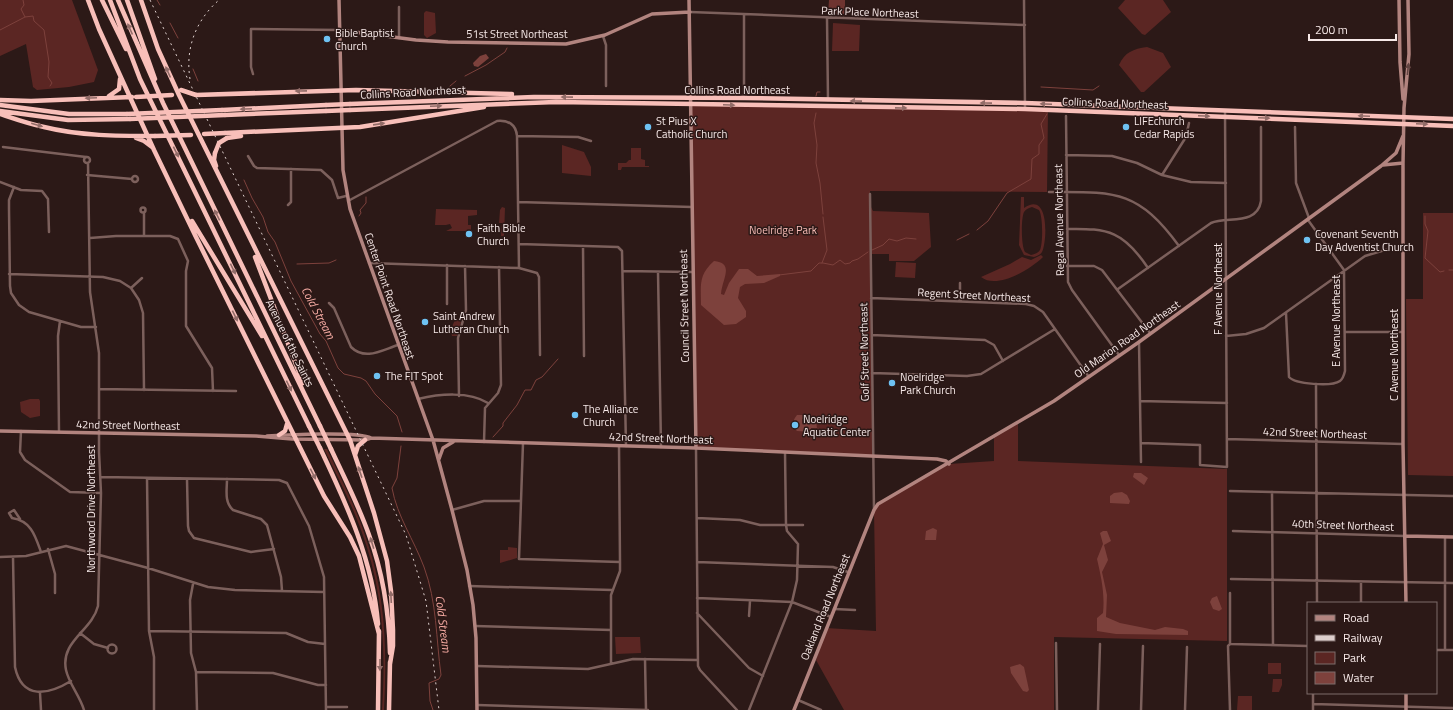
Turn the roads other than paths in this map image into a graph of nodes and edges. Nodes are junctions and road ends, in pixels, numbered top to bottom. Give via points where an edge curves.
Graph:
1 (88, 0) edge
2 (102, 0) edge
3 (110, 0) edge
4 (118, 0) edge
5 (127, 0) edge
6 (141, 0) edge
7 (339, 0) edge
8 (689, 0) edge
9 (1024, 0) edge
10 (1399, 0) edge
11 (1408, 0) edge
12 (399, 7) dead end
13 (690, 12) junction
14 (744, 15) junction
15 (828, 18) junction
16 (1025, 26) junction
17 (339, 30) junction
18 (603, 36) junction
19 (399, 38) junction
20 (117, 68) junction
21 (253, 74) dead end
22 (140, 79) junction
23 (174, 85) junction
24 (606, 86) dead end
25 (340, 90) junction
26 (181, 95) junction
27 (196, 95) junction
28 (108, 97) junction
29 (130, 97) junction
30 (534, 97) junction
31 (744, 98) junction
32 (0, 100) edge
33 (828, 100) junction
34 (690, 101) junction
35 (556, 102) junction
36 (163, 103) junction
37 (1025, 103) junction
38 (0, 105) edge
39 (777, 106) junction
40 (350, 107) junction
41 (326, 108) junction
42 (1404, 108) junction
43 (1025, 109) junction
44 (0, 110) edge
45 (1225, 111) junction
46 (0, 114) edge
47 (1066, 116) dead end
48 (1225, 116) junction
49 (1403, 118) junction
50 (1453, 120) edge
51 (1189, 123) dead end
52 (1403, 124) junction
53 (1453, 126) edge
54 (1260, 127) dead end
55 (1295, 127) dead end
56 (341, 129) junction
57 (198, 135) junction
58 (128, 136) junction
59 (148, 136) junction
60 (226, 136) junction
61 (517, 136) junction
62 (1403, 136) junction
63 (591, 141) dead end
64 (3, 147) dead end
65 (154, 150) junction
66 (1066, 155) junction
67 (248, 156) dead end
68 (1403, 163) junction
69 (1381, 166) junction
70 (291, 169) junction
71 (1162, 174) junction
72 (87, 175) junction
73 (132, 179) dead end
74 (0, 182) edge
75 (1226, 183) junction
76 (224, 186) junction
77 (14, 187) junction
78 (1049, 192) dead end
79 (1066, 192) junction
80 (870, 194) dead end
81 (346, 196) junction
82 (348, 202) junction
83 (518, 202) junction
84 (182, 205) junction
85 (288, 205) dead end
86 (692, 207) junction
87 (144, 213) dead end
88 (1309, 219) junction
89 (1226, 220) junction
90 (1067, 229) junction
91 (49, 232) dead end
92 (247, 235) junction
93 (144, 236) junction
94 (90, 238) junction
95 (519, 244) junction
96 (583, 246) junction
97 (1179, 246) junction
98 (1403, 248) junction
99 (369, 263) junction
100 (447, 265) junction
101 (465, 266) junction
102 (1067, 266) junction
103 (499, 267) junction
104 (519, 268) junction
105 (1148, 268) junction
106 (1344, 270) junction
107 (622, 271) junction
108 (658, 272) junction
109 (692, 272) junction
110 (9, 274) junction
111 (89, 276) junction
112 (142, 278) dead end
113 (1226, 279) junction
114 (960, 283) dead end
115 (131, 288) junction
116 (1118, 289) junction
117 (871, 298) junction
118 (960, 301) junction
119 (329, 303) dead end
120 (447, 304) dead end
121 (1286, 313) junction
122 (60, 322) junction
123 (96, 327) junction
124 (1055, 329) junction
125 (1345, 332) junction
126 (1403, 332) junction
127 (1150, 333) junction
128 (872, 335) junction
129 (1226, 336) junction
130 (1139, 342) junction
131 (398, 345) junction
132 (274, 355) junction
133 (540, 355) dead end
134 (1119, 355) junction
135 (584, 356) dead end
136 (1003, 361) junction
137 (872, 373) junction
138 (1089, 377) junction
139 (1316, 383) junction
140 (100, 389) junction
141 (144, 390) junction
142 (213, 391) junction
143 (236, 391) dead end
144 (458, 396) junction
145 (418, 399) junction
146 (1140, 401) junction
147 (488, 403) junction
148 (1227, 403) junction
149 (312, 407) junction
150 (286, 422) junction
151 (0, 431) edge
152 (21, 432) junction
153 (58, 432) junction
154 (99, 433) junction
155 (293, 434) junction
156 (279, 435) junction
157 (256, 436) junction
158 (349, 438) junction
159 (371, 438) junction
160 (296, 439) junction
161 (1227, 439) junction
162 (365, 440) junction
163 (433, 440) junction
164 (454, 441) junction
165 (484, 442) junction
166 (1316, 442) junction
167 (523, 443) junction
168 (1141, 443) junction
169 (1403, 444) junction
170 (619, 446) junction
171 (626, 446) junction
172 (661, 447) junction
173 (696, 448) junction
174 (785, 452) junction
175 (873, 456) junction
176 (355, 457) junction
177 (439, 462) junction
178 (1141, 462) dead end
179 (949, 464) junction
180 (101, 476) junction
181 (147, 478) junction
182 (187, 479) junction
183 (227, 479) junction
184 (1230, 491) dead end
185 (1272, 492) junction
186 (101, 493) junction
187 (1316, 493) junction
188 (1404, 495) junction
189 (1453, 496) edge
190 (521, 501) junction
191 (452, 510) junction
192 (874, 510) junction
193 (697, 518) junction
194 (20, 520) junction
195 (786, 525) junction
196 (803, 525) dead end
197 (1233, 531) dead end
198 (1272, 532) junction
199 (1317, 533) junction
200 (1404, 536) junction
201 (1444, 537) junction
202 (1453, 537) edge
203 (48, 549) junction
204 (274, 549) junction
205 (41, 552) junction
206 (100, 554) junction
207 (0, 557) edge
208 (13, 557) junction
209 (620, 562) junction
210 (697, 562) junction
211 (798, 566) junction
212 (148, 568) junction
213 (848, 572) junction
214 (1231, 579) dead end
215 (1273, 580) junction
216 (1317, 581) junction
217 (1361, 582) junction
218 (1406, 583) junction
219 (1453, 583) edge
220 (193, 584) junction
221 (1444, 584) junction
222 (469, 586) junction
223 (612, 590) junction
224 (282, 591) junction
225 (324, 592) junction
226 (55, 593) dead end
227 (1230, 593) dead end
228 (697, 598) junction
229 (750, 600) junction
230 (792, 602) junction
231 (1317, 602) edge
232 (1361, 602) edge
233 (1406, 602) edge
234 (834, 610) junction
235 (855, 610) dead end
236 (697, 612) junction
237 (749, 616) dead end
238 (831, 617) junction
239 (475, 626) junction
240 (610, 630) junction
241 (149, 631) junction
242 (190, 631) junction
243 (80, 633) junction
244 (379, 634) junction
245 (1056, 643) dead end
246 (325, 644) junction
247 (1100, 644) dead end
248 (1230, 644) junction
249 (1273, 645) junction
250 (1143, 646) dead end
251 (1307, 646) edge
252 (1188, 647) dead end
253 (108, 648) dead end
254 (1437, 650) edge
255 (1445, 650) junction
256 (1453, 650) edge
257 (645, 659) junction
258 (697, 660) junction
259 (390, 664) junction
260 (611, 664) junction
261 (477, 666) junction
262 (196, 672) junction
263 (763, 676) junction
264 (70, 681) junction
265 (326, 685) junction
266 (40, 692) junction
267 (1313, 694) edge
268 (1406, 694) edge
269 (798, 700) junction
270 (1313, 704) junction
271 (478, 705) junction
272 (347, 707) dead end
273 (1406, 708) edge
274 (1453, 708) edge
275 (326, 709) edge
276 (41, 710) edge
277 (84, 710) edge
278 (154, 710) edge
279 (197, 710) edge
280 (377, 710) edge
281 (389, 710) edge
282 (478, 710) edge
283 (647, 710) edge
284 (737, 710) edge
285 (749, 710) edge
286 (794, 710) edge
287 (821, 710) edge
288 (1057, 710) edge
289 (1098, 710) edge
290 (1141, 710) edge
291 (1185, 710) edge
292 (1230, 710) edge
293 (1313, 710) edge

1 - 20 highway
2 - 22 highway
3 - 22 highway, Avenue of the Saints
36 -> 4 highway, Avenue of the Saints
5 - 36 highway
23 -> 6 highway
7 - 17 main road, Center Point Road Northeast
8 - 13 main road, Council Street Northeast
9 - 16 street
10 - 42 main road, C Avenue Northeast
42 -> 11 main road, C Avenue Northeast via 1409,54
12 - 19 street
13 - 14 street, Park Place Northeast
13 - 18 main road, 51st Street Northeast via 651,14
13 - 34 main road, Council Street Northeast
14 - 15 street, Park Place Northeast
14 - 31 street
15 - 16 street, Park Place Northeast
15 - 33 street
16 - 37 street
17 - 19 main road, 51st Street Northeast
17 - 21 street via 253,28 250,31
17 - 25 main road, Center Point Road Northeast
18 - 19 main road, 51st Street Northeast via 545,45
18 - 24 street via 606,45
20 - 28 highway via 120,86
20 - 29 highway
22 -> 132 highway, Avenue of the Saints
23 - 26 highway
23 - 27 highway, bridge
25 -> 27 highway
25 - 30 highway via 518,94
25 - 56 main road, Center Point Road Northeast
26 - 27 highway, bridge
26 - 29 highway, bridge
26 - 57 highway
28 - 29 highway
28 -> 32 highway
29 - 59 highway
34 -> 30 highway, Collins Road Northeast
30 - 40 highway, Collins Road Northeast
31 - 33 highway, Collins Road Northeast
31 - 34 highway, Collins Road Northeast
37 -> 33 highway, Collins Road Northeast
33 - 39 highway, Collins Road Northeast via 825,104
34 - 35 highway, Collins Road Northeast
34 -> 39 highway, Collins Road Northeast
34 - 86 main road, Council Street Northeast
40 -> 35 highway, Collins Road Northeast
56 -> 35 highway via 471,109
149 -> 36 highway, Avenue of the Saints
37 - 43 street
45 -> 37 highway, Collins Road Northeast
41 -> 38 highway, Collins Road Northeast, bridge via 69,114
39 -> 43 highway, Collins Road Northeast
40 - 41 highway, Collins Road Northeast, bridge
41 - 44 highway, Collins Road Northeast, bridge via 224,115 68,120
42 - 49 main road, C Avenue Northeast
43 -> 48 highway, Collins Road Northeast
45 - 48 street, F Avenue Northeast
49 -> 45 highway, Collins Road Northeast
46 -> 58 highway via 45,127 81,133
47 - 66 street, Regal Avenue Northeast
48 -> 52 highway, Collins Road Northeast
48 - 75 street, F Avenue Northeast
49 - 50 highway, Collins Road Northeast
49 - 52 main road, C Avenue Northeast
51 - 71 street via 1186,137
52 -> 53 highway, Collins Road Northeast
52 - 62 main road, C Avenue Northeast
54 - 89 street via 1260,205 1244,220
55 - 88 street, E Avenue Northeast via 1297,191
56 - 60 highway
56 - 81 main road, Center Point Road Northeast
57 - 59 highway, bridge
57 - 60 highway, bridge
57 - 76 highway
58 - 59 highway
58 - 65 highway via 144,141
59 - 65 highway
60 - 76 highway, bridge via 219,143 214,160
61 - 63 street via 578,137
61 - 82 street via 513,125 508,121 497,121
61 - 83 street
62 - 68 main road, C Avenue Northeast
62 - 69 main road, Old Marion Road Northeast via 1396,153
64 - 72 street, Northwood Drive Northeast via 86,157 84,161 88,163
65 - 84 highway
66 - 71 street via 1112,156
66 - 79 street, Regal Avenue Northeast
67 - 70 street via 257,168
68 - 69 main road, Old Marion Road Northeast
68 - 98 main road, C Avenue Northeast
69 - 88 main road, Old Marion Road Northeast
70 - 81 street via 325,173 332,180 336,196
70 - 85 street via 291,202
71 - 75 street via 1191,182
72 - 73 street
72 - 94 street, Northwood Drive Northeast
74 - 77 street
75 - 89 street, F Avenue Northeast
76 - 92 highway
77 - 91 street via 42,191 48,199
77 - 110 street via 9,209
78 - 79 street
79 - 90 street, Regal Avenue Northeast
79 - 97 street via 1099,192 1134,202 1159,221
80 - 117 street, Golf Street Northeast
81 - 82 main road, Center Point Road Northeast
82 - 99 main road, Center Point Road Northeast
83 - 86 street
83 - 95 street
84 - 132 highway
84 -> 150 highway
86 - 109 main road, Council Street Northeast
87 - 93 street
88 - 106 street, E Avenue Northeast
88 - 113 main road, Old Marion Road Northeast
89 - 97 street via 1211,223
89 - 113 street, F Avenue Northeast
90 - 102 street, Regal Avenue Northeast
90 - 105 street via 1100,230 1116,235 1132,247
92 - 149 highway
92 - 158 highway
93 - 94 street
93 - 142 street via 174,237 180,242 188,261 186,326 212,368
94 - 111 street, Northwood Drive Northeast
95 - 96 street
95 - 104 street
96 - 107 street via 618,247 621,249
96 - 135 street
97 - 105 street
98 - 106 street via 1374,252
98 - 126 main road, C Avenue Northeast
99 - 100 street
99 - 131 main road, Center Point Road Northeast
100 - 101 street
100 - 120 street
101 - 103 street
101 - 144 street via 466,310 458,338
102 - 116 street via 1098,268 1106,273
102 - 134 street, Regal Avenue Northeast via 1068,282 1072,290
103 - 104 street
103 - 147 street via 501,385
104 - 133 street via 537,273 539,277
105 - 116 street
106 - 121 street
106 - 125 street, E Avenue Northeast
107 - 108 street
107 - 171 street
108 - 109 street
108 - 172 street
109 - 173 main road, Council Street Northeast
110 - 111 street
110 - 122 street via 11,293 19,305 29,312
111 - 115 street via 112,278
111 - 123 street, Northwood Drive Northeast
112 - 115 street
113 - 127 main road, Old Marion Road Northeast
113 - 129 street, F Avenue Northeast
114 - 118 street
115 - 141 street via 139,300 143,313
116 - 127 street
117 - 118 street, Regent Street Northeast
117 - 128 street, Golf Street Northeast
118 - 124 street, Regent Street Northeast via 1034,306 1043,312
119 - 131 street via 356,352 370,354
121 - 129 street via 1255,332
121 - 139 street, E Avenue Northeast via 1288,377 1297,383
122 - 123 street via 81,327
122 - 153 street
123 - 140 street, Northwood Drive Northeast
124 - 136 street
124 - 138 street, Regent Street Northeast
125 - 126 street
125 - 139 street, E Avenue Northeast via 1344,375 1339,382 1333,384
126 - 169 main road, C Avenue Northeast
127 - 130 main road, Old Marion Road Northeast
128 - 136 street via 985,340 994,345
128 - 137 street, Golf Street Northeast
129 - 148 street, F Avenue Northeast
130 - 134 main road, Old Marion Road Northeast
130 - 146 street
131 - 145 main road, Center Point Road Northeast
132 -> 244 highway, Avenue of the Saints, bridge via 320,448 359,536 373,588
134 - 138 main road, Old Marion Road Northeast
136 - 137 street via 974,376
137 - 175 street, Golf Street Northeast
138 - 179 main road, Old Marion Road Northeast
139 - 166 street
140 - 141 street
140 - 154 street, Northwood Drive Northeast
141 - 142 street
142 - 143 street
144 - 145 street
144 - 147 street via 473,397
145 - 163 main road, Center Point Road Northeast
146 - 148 street
146 - 168 street
147 - 165 street via 484,414
148 - 161 street, F Avenue Northeast
259 -> 149 highway, Avenue of the Saints, bridge via 388,615 380,574 365,524
150 - 155 highway
150 - 156 highway via 287,428
151 - 152 main road, 42nd Street Northeast
152 - 153 main road, 42nd Street Northeast
152 - 186 street via 20,452 25,460 70,492
153 - 154 main road, 42nd Street Northeast
154 - 157 main road, 42nd Street Northeast
154 - 180 street, Northwood Drive Northeast
155 - 156 main road, 42nd Street Northeast
155 - 158 main road, 42nd Street Northeast
155 - 160 highway
156 - 157 main road, 42nd Street Northeast
157 - 160 main road, 42nd Street Northeast
158 - 159 main road, 42nd Street Northeast
158 - 160 main road, 42nd Street Northeast
158 - 162 main road, 42nd Street Northeast
158 - 176 highway
159 - 162 main road, 42nd Street Northeast
159 - 163 main road, 42nd Street Northeast
160 -> 244 highway via 324,496 359,556
161 - 166 street, 42nd Street Northeast
161 - 168 street, F Avenue Northeast via 1227,467 1200,465 1200,445
162 - 176 highway via 358,446
163 - 164 main road, 42nd Street Northeast
163 - 177 main road, Center Point Road Northeast
164 - 165 main road, 42nd Street Northeast
164 - 177 main road via 443,448
165 - 167 main road, 42nd Street Northeast
166 - 169 street, 42nd Street Northeast
166 - 187 street
167 - 170 main road, 42nd Street Northeast
167 - 190 street
168 - 178 street
169 - 188 main road, C Avenue Northeast
170 - 171 main road, 42nd Street Northeast
170 - 209 street
171 - 172 main road, 42nd Street Northeast
172 - 173 main road, 42nd Street Northeast
173 - 174 main road, 42nd Street Northeast
173 - 193 street, Council Street Northeast
174 - 175 main road, 42nd Street Northeast
174 - 195 street
175 - 179 main road, 42nd Street Northeast via 937,459
175 - 192 street, Golf Street Northeast
259 -> 176 highway via 393,630 387,561
177 - 191 main road, Center Point Road Northeast
179 - 192 main road, Old Marion Road Northeast via 887,498
180 - 181 street
180 - 186 street, Northwood Drive Northeast
181 - 182 street
181 - 212 street
182 - 183 street
182 - 204 street via 188,526 194,538 251,552
183 - 204 street via 227,500 230,508 265,522
183 - 225 street via 279,480 287,483 308,526 324,577
184 - 185 street
185 - 187 street
185 - 198 street
186 - 206 street, Northwood Drive Northeast
187 - 188 street
187 - 199 street
188 - 189 street
188 - 200 main road, C Avenue Northeast
190 - 191 street via 484,502
190 - 209 street via 519,559
191 - 222 main road, Center Point Road Northeast
192 - 213 main road, Oakland Road Northeast
193 - 195 street via 740,520 760,525
193 - 210 street, Council Street Northeast
194 - 194 street via 12,518 9,513 14,510
194 - 205 street via 32,528
195 - 196 street
195 - 211 street via 787,531 798,544
197 - 198 street, 40th Street Northeast
198 - 199 street, 40th Street Northeast
198 - 215 street
199 - 200 street, 40th Street Northeast
199 - 216 street
200 - 201 main road, 40th Street Northeast
200 - 218 main road, C Avenue Northeast
201 - 202 main road, 40th Street Northeast
201 - 221 street
203 - 205 street
203 - 206 street via 66,546
203 - 226 street
204 - 224 street
205 - 208 street
206 - 212 street
206 - 243 street, Northwood Drive Northeast via 96,615
207 - 208 street
208 - 266 street via 16,675 26,687
209 - 223 street via 620,571
210 - 211 street
210 - 228 street, Council Street Northeast
211 - 213 street via 833,567
211 - 230 street
212 - 220 street
212 - 241 street
213 - 234 main road, Oakland Road Northeast
214 - 215 street
215 - 216 street
215 - 249 street
216 - 217 street
216 - 231 street
217 - 218 street
217 - 232 street
218 - 221 street
218 - 233 main road, C Avenue Northeast
219 - 221 street
220 - 224 street via 231,590
220 - 242 street
221 - 255 street
222 - 223 street
222 - 239 main road, Center Point Road Northeast
223 - 240 street
224 - 225 street
225 - 246 street
227 - 248 street
228 - 229 street
228 - 236 street, Council Street Northeast
229 - 230 street
229 - 237 street
230 - 238 street
230 - 263 street
234 - 235 street
234 - 238 main road, Oakland Road Northeast
236 - 258 street, Council Street Northeast
236 - 263 street via 749,668
238 - 269 main road, Oakland Road Northeast
239 - 240 street
239 - 261 main road, Center Point Road Northeast
240 - 260 street
241 - 242 street
241 - 278 street via 154,657
242 - 246 street via 286,634 308,642
242 - 262 street via 191,654
243 - 253 street via 94,644
243 - 264 street, Northwood Drive Northeast via 67,650 66,670
244 -> 280 highway, Avenue of the Saints
245 - 288 street
246 - 265 street
247 - 289 street
248 - 249 street
248 - 292 street
249 - 251 street
250 - 290 street
252 - 291 street
254 - 255 street
255 - 256 street
257 - 258 street
257 - 260 street
257 - 283 street
258 - 284 street via 700,670
259 - 281 highway, Avenue of the Saints
260 - 261 street via 588,669
261 - 271 main road, Center Point Road Northeast
262 - 265 street via 273,673
262 - 279 street
263 - 285 street
264 - 266 street via 54,690
264 - 277 street, Northwood Drive Northeast
265 - 275 street
266 - 276 street
267 - 270 street
268 - 273 main road
269 - 286 main road, Oakland Road Northeast
269 - 287 street
270 - 273 street
270 - 293 street
271 - 282 main road, Center Point Road Northeast
271 - 283 street
272 - 275 street
273 - 274 street

